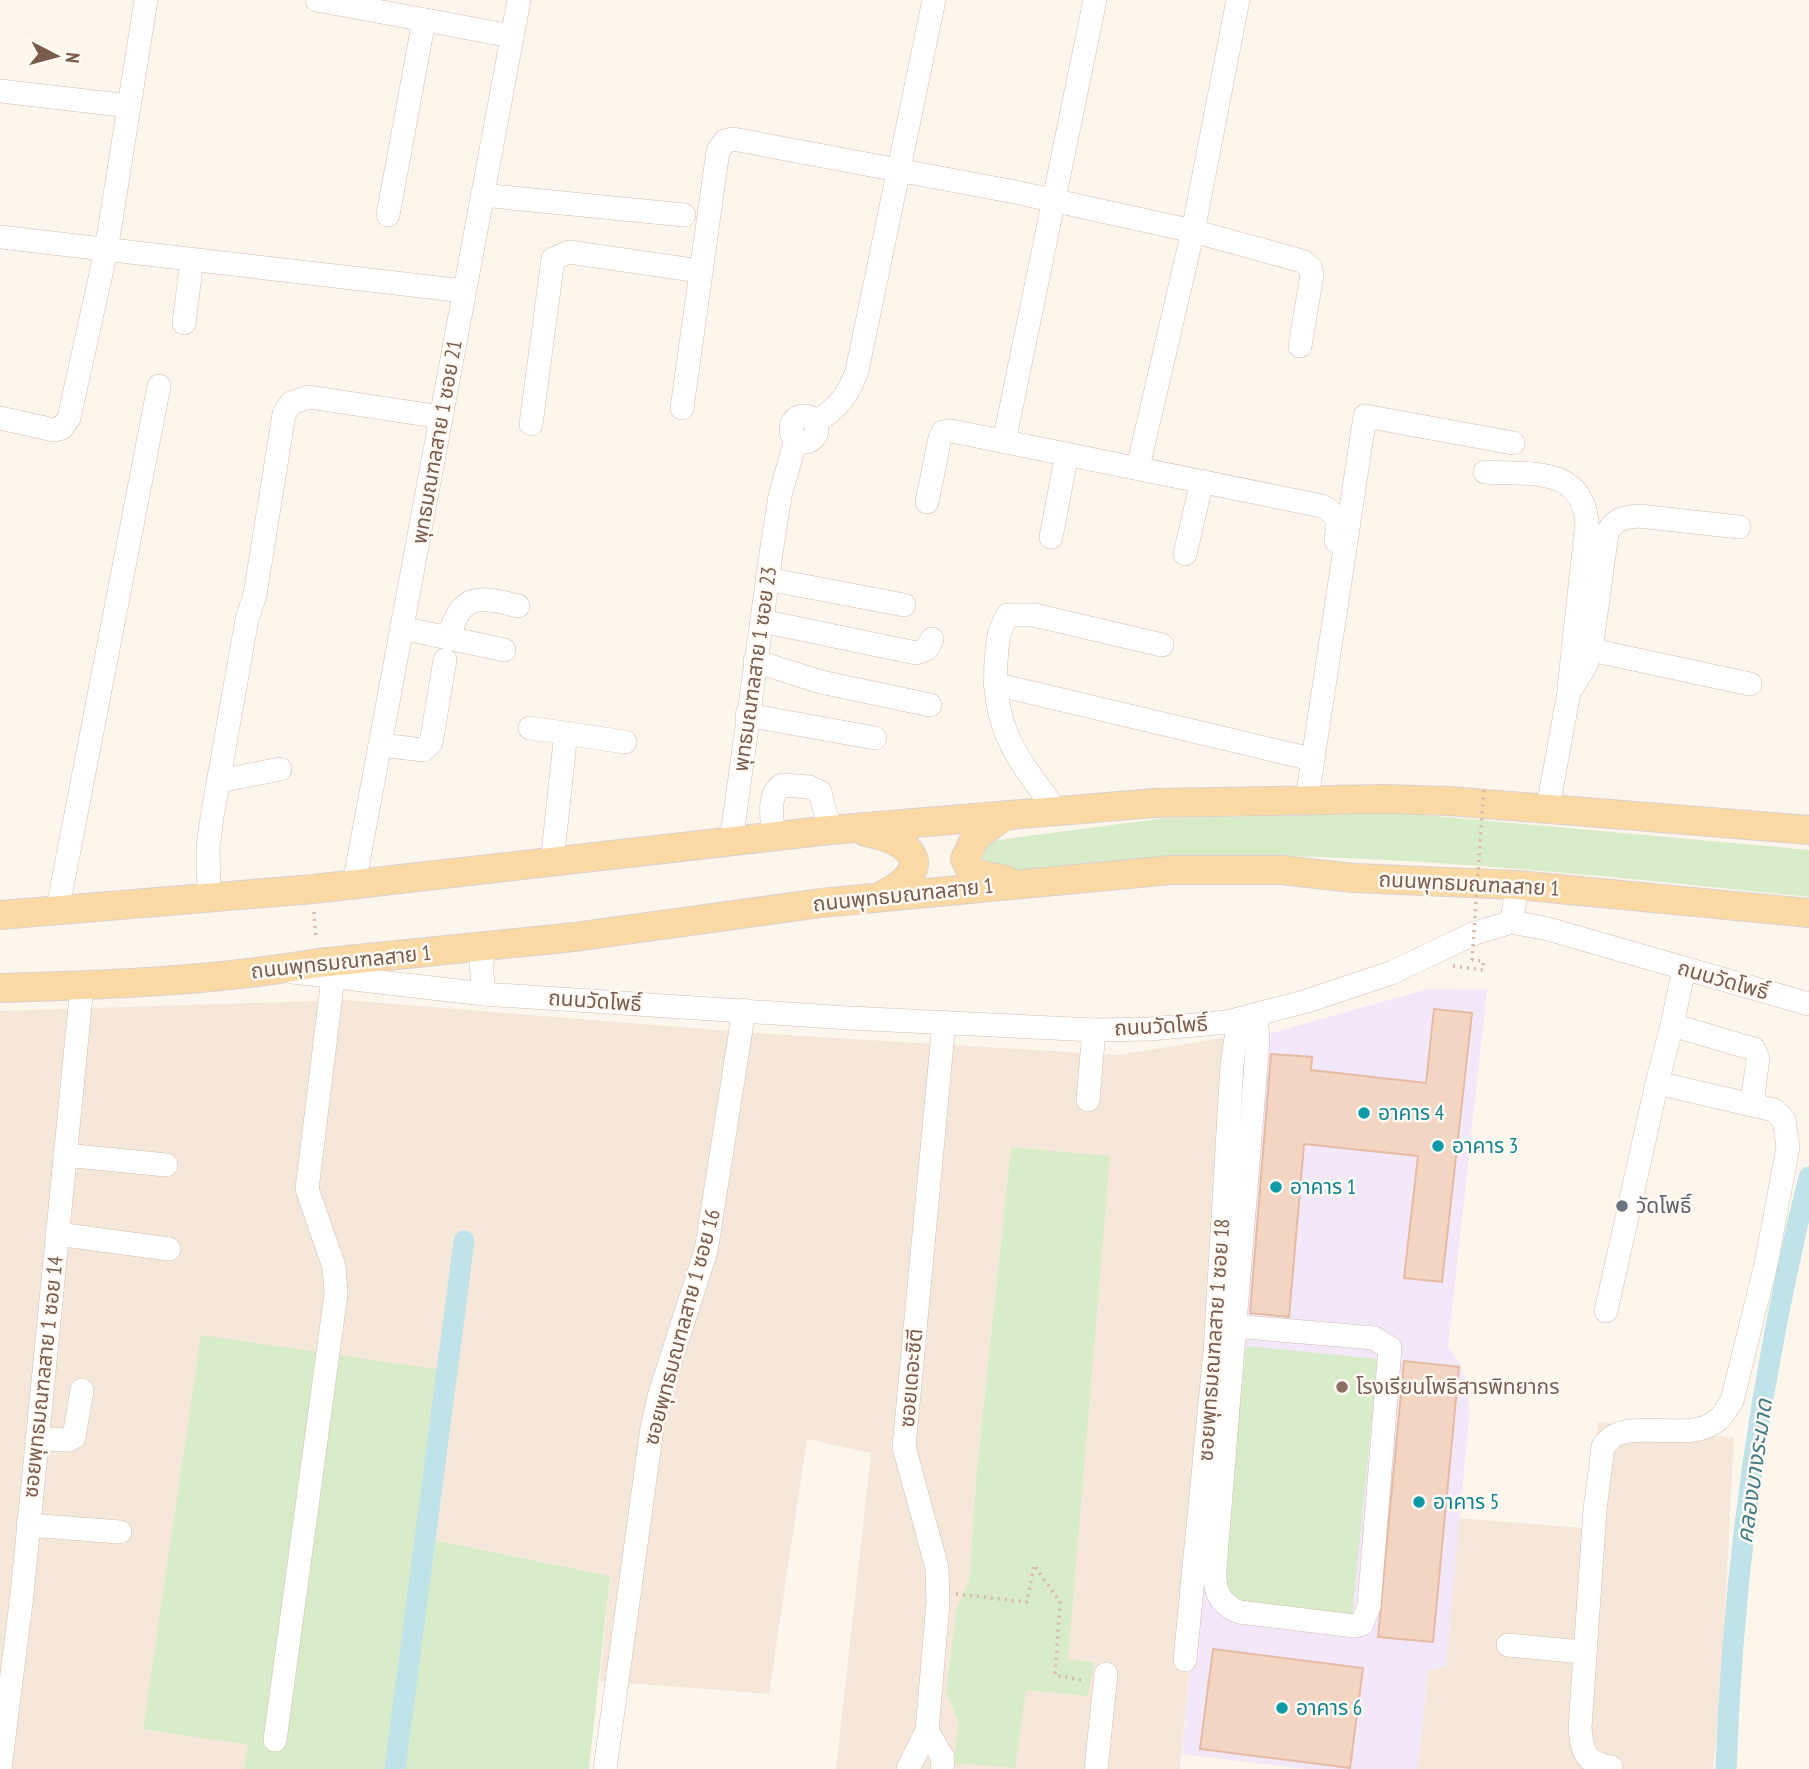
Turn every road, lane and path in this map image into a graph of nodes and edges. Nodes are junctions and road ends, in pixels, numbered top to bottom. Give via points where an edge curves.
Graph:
1 (146, 0) edge
2 (317, 0) edge
3 (519, 0) edge
4 (934, 0) edge
5 (1095, 0) edge
6 (1238, 0) edge
7 (367, 5) edge
8 (423, 13) edge
9 (511, 36) junction
10 (0, 91) edge
11 (129, 106) junction
12 (900, 172) junction
13 (482, 195) junction
14 (1054, 200) junction
15 (388, 215) dead end
16 (684, 215) dead end
17 (1192, 231) junction
18 (0, 237) edge
19 (106, 251) junction
20 (192, 260) junction
21 (700, 271) junction
22 (464, 291) junction
23 (184, 323) dead end
24 (1300, 346) dead end
25 (159, 386) dead end
26 (681, 408) dead end
27 (441, 417) junction
28 (0, 418) edge
29 (531, 424) dead end
30 (1004, 442) junction
31 (1513, 443) dead end
32 (1067, 454) junction
33 (1138, 467) junction
34 (1485, 472) dead end
35 (1202, 481) junction
36 (927, 502) dead end
37 (1739, 527) dead end
38 (1051, 537) dead end
39 (1185, 554) dead end
40 (1334, 565) dead end
41 (768, 579) junction
42 (904, 605) dead end
43 (518, 606) dead end
44 (762, 621) junction
45 (402, 628) junction
46 (932, 639) dead end
47 (1162, 645) dead end
48 (447, 649) junction
49 (504, 650) dead end
50 (1591, 650) junction
51 (755, 661) junction
52 (995, 684) junction
53 (1750, 684) dead end
54 (1569, 692) junction
55 (930, 705) dead end
56 (747, 715) junction
57 (530, 728) dead end
58 (566, 733) junction
59 (876, 738) dead end
60 (625, 742) dead end
61 (381, 746) junction
62 (1311, 759) junction
63 (280, 769) dead end
64 (220, 781) junction
65 (1484, 786) dead end
66 (1307, 799) junction
67 (1548, 807) junction
68 (1055, 809) junction
69 (1006, 814) junction
70 (840, 829) junction
71 (1809, 830) edge
72 (773, 836) junction
73 (731, 842) junction
74 (552, 862) junction
75 (1021, 883) junction
76 (355, 884) junction
77 (1517, 885) junction
78 (313, 889) junction
79 (879, 898) junction
80 (209, 899) junction
81 (57, 912) junction
82 (1809, 913) edge
83 (0, 915) edge
84 (1512, 922) junction
85 (486, 947) junction
86 (1442, 948) junction
87 (325, 970) junction
88 (1684, 970) junction
89 (82, 986) junction
90 (0, 988) edge
91 (484, 993) junction
92 (1808, 1003) edge
93 (744, 1010) junction
94 (1248, 1017) junction
95 (944, 1022) junction
96 (1672, 1025) junction
97 (1094, 1030) junction
98 (1657, 1083) junction
99 (1088, 1100) dead end
100 (1752, 1103) junction
101 (65, 1155) junction
102 (166, 1165) dead end
103 (57, 1234) junction
104 (169, 1249) dead end
105 (1606, 1311) dead end
106 (1234, 1326) junction
107 (82, 1390) dead end
108 (37, 1439) junction
109 (29, 1525) junction
110 (120, 1532) dead end
111 (937, 1592) junction
112 (1508, 1645) dead end
113 (1583, 1652) junction
114 (1185, 1660) dead end
115 (1106, 1679) joint
116 (927, 1731) junction
117 (275, 1740) dead end
118 (1611, 1767) dead end
119 (0, 1768) edge
120 (605, 1769) edge
121 (908, 1769) edge
122 (942, 1769) edge
123 (1096, 1769) edge

1 - 11 street
2 - 7 street
3 - 9 street, พุทธมณฑลสาย 1 ซอย 21
4 - 12 street
5 - 14 street
6 - 17 street
7 - 8 street
8 - 9 street
8 - 15 street
9 - 13 street, พุทธมณฑลสาย 1 ซอย 21
10 - 11 street
11 - 19 street
12 - 14 street
12 - 21 street via 725,141 718,151
12 - 41 street, พุทธมณฑลสาย 1 ซอย 23 via 857,371 849,393 815,422 811,440 796,439 780,496
13 - 16 street
13 - 22 street, พุทธมณฑลสาย 1 ซอย 21
14 - 17 street
14 - 30 street
17 - 24 street via 1310,267
17 - 33 street
18 - 19 street
19 - 20 street
19 - 28 street via 69,418 54,430
20 - 22 street
20 - 23 street
21 - 26 street
21 - 29 street via 569,252 553,259
22 - 27 street, พุทธมณฑลสาย 1 ซอย 21
25 - 81 street
27 - 45 street, พุทธมณฑลสาย 1 ซอย 21
27 - 64 street via 309,397 291,403 284,414
30 - 32 street
30 - 36 street via 943,432
31 - 62 street via 1365,416
32 - 33 street
32 - 38 street
33 - 35 street
34 - 54 street via 1564,480 1578,491 1585,505
35 - 39 street
35 - 40 street via 1334,512 1338,523
37 - 50 street via 1639,516 1614,522 1608,533
41 - 42 street
41 - 44 street, พุทธมณฑลสาย 1 ซอย 23
43 - 48 street via 495,600 461,606
44 - 46 street via 916,653 927,649
44 - 51 street, พุทธมณฑลสาย 1 ซอย 23
45 - 48 street
45 - 61 street, พุทธมณฑลสาย 1 ซอย 21
47 - 52 street via 1034,615 1008,615 997,641
48 - 49 street
48 - 61 street via 431,744 422,750
50 - 53 street
50 - 54 street
51 - 55 street via 821,682
51 - 56 street, พุทธมณฑลสาย 1 ซอย 23
52 - 62 street
52 - 68 street via 1002,728
54 - 67 street
56 - 59 street
56 - 73 street, พุทธมณฑลสาย 1 ซอย 23
57 - 58 street
58 - 60 street
58 - 74 street
61 - 76 street, พุทธมณฑลสาย 1 ซอย 21
62 - 66 street
63 - 64 street
64 - 80 street via 208,847
65 - 86 path, bridge via 1472,960 1483,961 1483,970 1450,966
66 - 67 main road
66 - 68 main road
67 - 71 main road
68 - 69 main road
69 - 70 main road
69 - 75 main road via 976,836 965,859 972,873
70 - 72 main road
70 - 72 street via 820,792 782,785 772,802
70 - 79 main road via 893,837 913,857 912,873 904,885
72 - 73 main road
73 - 74 main road
74 - 76 main road
75 - 77 main road, ถนนพุทธมณฑลสาย 1 via 1171,870 1281,870
75 - 79 main road, ถนนพุทธมณฑลสาย 1
76 - 78 main road
77 - 82 main road, ถนนพุทธมณฑลสาย 1
77 - 84 street
78 - 80 main road
78 - 87 path
79 - 85 main road, ถนนพุทธมณฑลสาย 1
80 - 81 main road
81 - 83 main road
84 - 86 street, ถนนวัดโพธิ์
84 - 88 street, ถนนวัดโพธิ์
85 - 87 main road, ถนนพุทธมณฑลสาย 1
85 - 91 street via 481,964
86 - 94 street, ถนนวัดโพธิ์ via 1361,984
87 - 89 main road, ถนนพุทธมณฑลสาย 1
87 - 91 street, ถนนวัดโพธิ์
87 - 117 street via 307,1189 334,1267 336,1293
88 - 92 street, ถนนวัดโพธิ์
88 - 96 street
89 - 90 main road, ถนนพุทธมณฑลสาย 1
89 - 101 street, ซอยพุทธมณฑลสาย 1 ซอย 14
91 - 93 street, ถนนวัดโพธิ์
93 - 95 street, ถนนวัดโพธิ์
93 - 120 street, ซอยพุทธมณฑลสาย 1 ซอย 16 via 709,1240 652,1428
94 - 97 street, ถนนวัดโพธิ์ via 1195,1026
94 - 106 street via 1258,1040
94 - 114 street, ซอยพุทธมณฑลสาย 1 ซอย 18 via 1232,1065 1215,1352
95 - 97 street, ถนนวัดโพธิ์
95 - 111 street, ซอยเดอะซิตี via 904,1447 937,1568
96 - 98 street
96 - 100 street via 1754,1049 1758,1068
97 - 99 street
98 - 100 street
98 - 105 street
100 - 113 street via 1774,1110 1784,1120 1788,1147 1766,1264 1732,1401 1719,1419 1703,1428 1626,1431 1608,1438 1595,1509
101 - 102 street
101 - 103 street, ซอยพุทธมณฑลสาย 1 ซอย 14
103 - 104 street
103 - 108 street, ซอยพุทธมณฑลสาย 1 ซอย 14
106 - 106 street via 1214,1580 1218,1597 1239,1612 1362,1624 1369,1606 1390,1348 1374,1338
107 - 108 street via 74,1437
108 - 109 street, ซอยพุทธมณฑลสาย 1 ซอย 14
109 - 110 street
109 - 119 street, ซอยพุทธมณฑลสาย 1 ซอย 14
111 - 115 path via 1027,1602 1034,1565 1059,1602 1055,1675
111 - 116 street, ซอยเดอะซิตี
112 - 113 street
113 - 118 street via 1581,1751 1587,1759
115 - 123 street
116 - 121 street, ซอยเดอะซิตี
116 - 122 street via 943,1758

